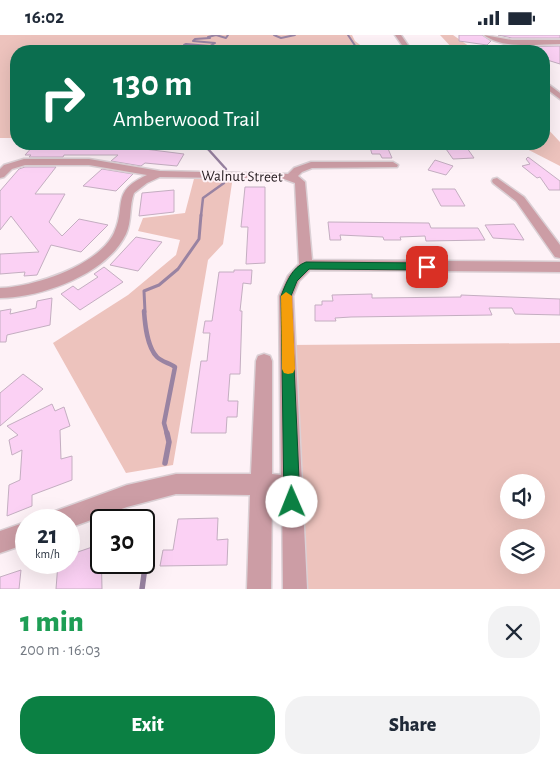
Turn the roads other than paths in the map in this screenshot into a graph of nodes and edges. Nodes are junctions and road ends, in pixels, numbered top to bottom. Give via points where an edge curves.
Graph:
1 (487, 35) edge
2 (560, 42) edge
3 (550, 88) edge
4 (560, 97) edge
5 (394, 165) dead end
6 (158, 174) junction
7 (0, 175) edge
8 (291, 177) junction
9 (497, 181) dead end
10 (560, 255) edge
11 (306, 265) junction
12 (560, 267) edge
13 (0, 293) edge
14 (264, 361) dead end
15 (260, 485) junction
16 (291, 485) junction
17 (80, 513) edge
18 (15, 537) edge
19 (0, 542) edge
20 (259, 589) edge
21 (295, 589) edge

1 - 2 street via 509,41
3 - 4 street
5 - 8 street via 311,165
6 - 7 street, Walnut Street via 89,161 24,162 8,167
6 - 8 street, Walnut Street
6 - 13 street via 134,185 126,196 120,233 110,249 46,285 17,293
8 - 11 street, Walnut Street via 301,185
9 - 10 street via 520,199
11 - 12 street
11 - 16 street via 293,279 286,296
14 - 15 street
15 - 16 street
15 - 17 street via 176,484 127,495
15 - 20 street
16 - 21 street
18 - 19 street

